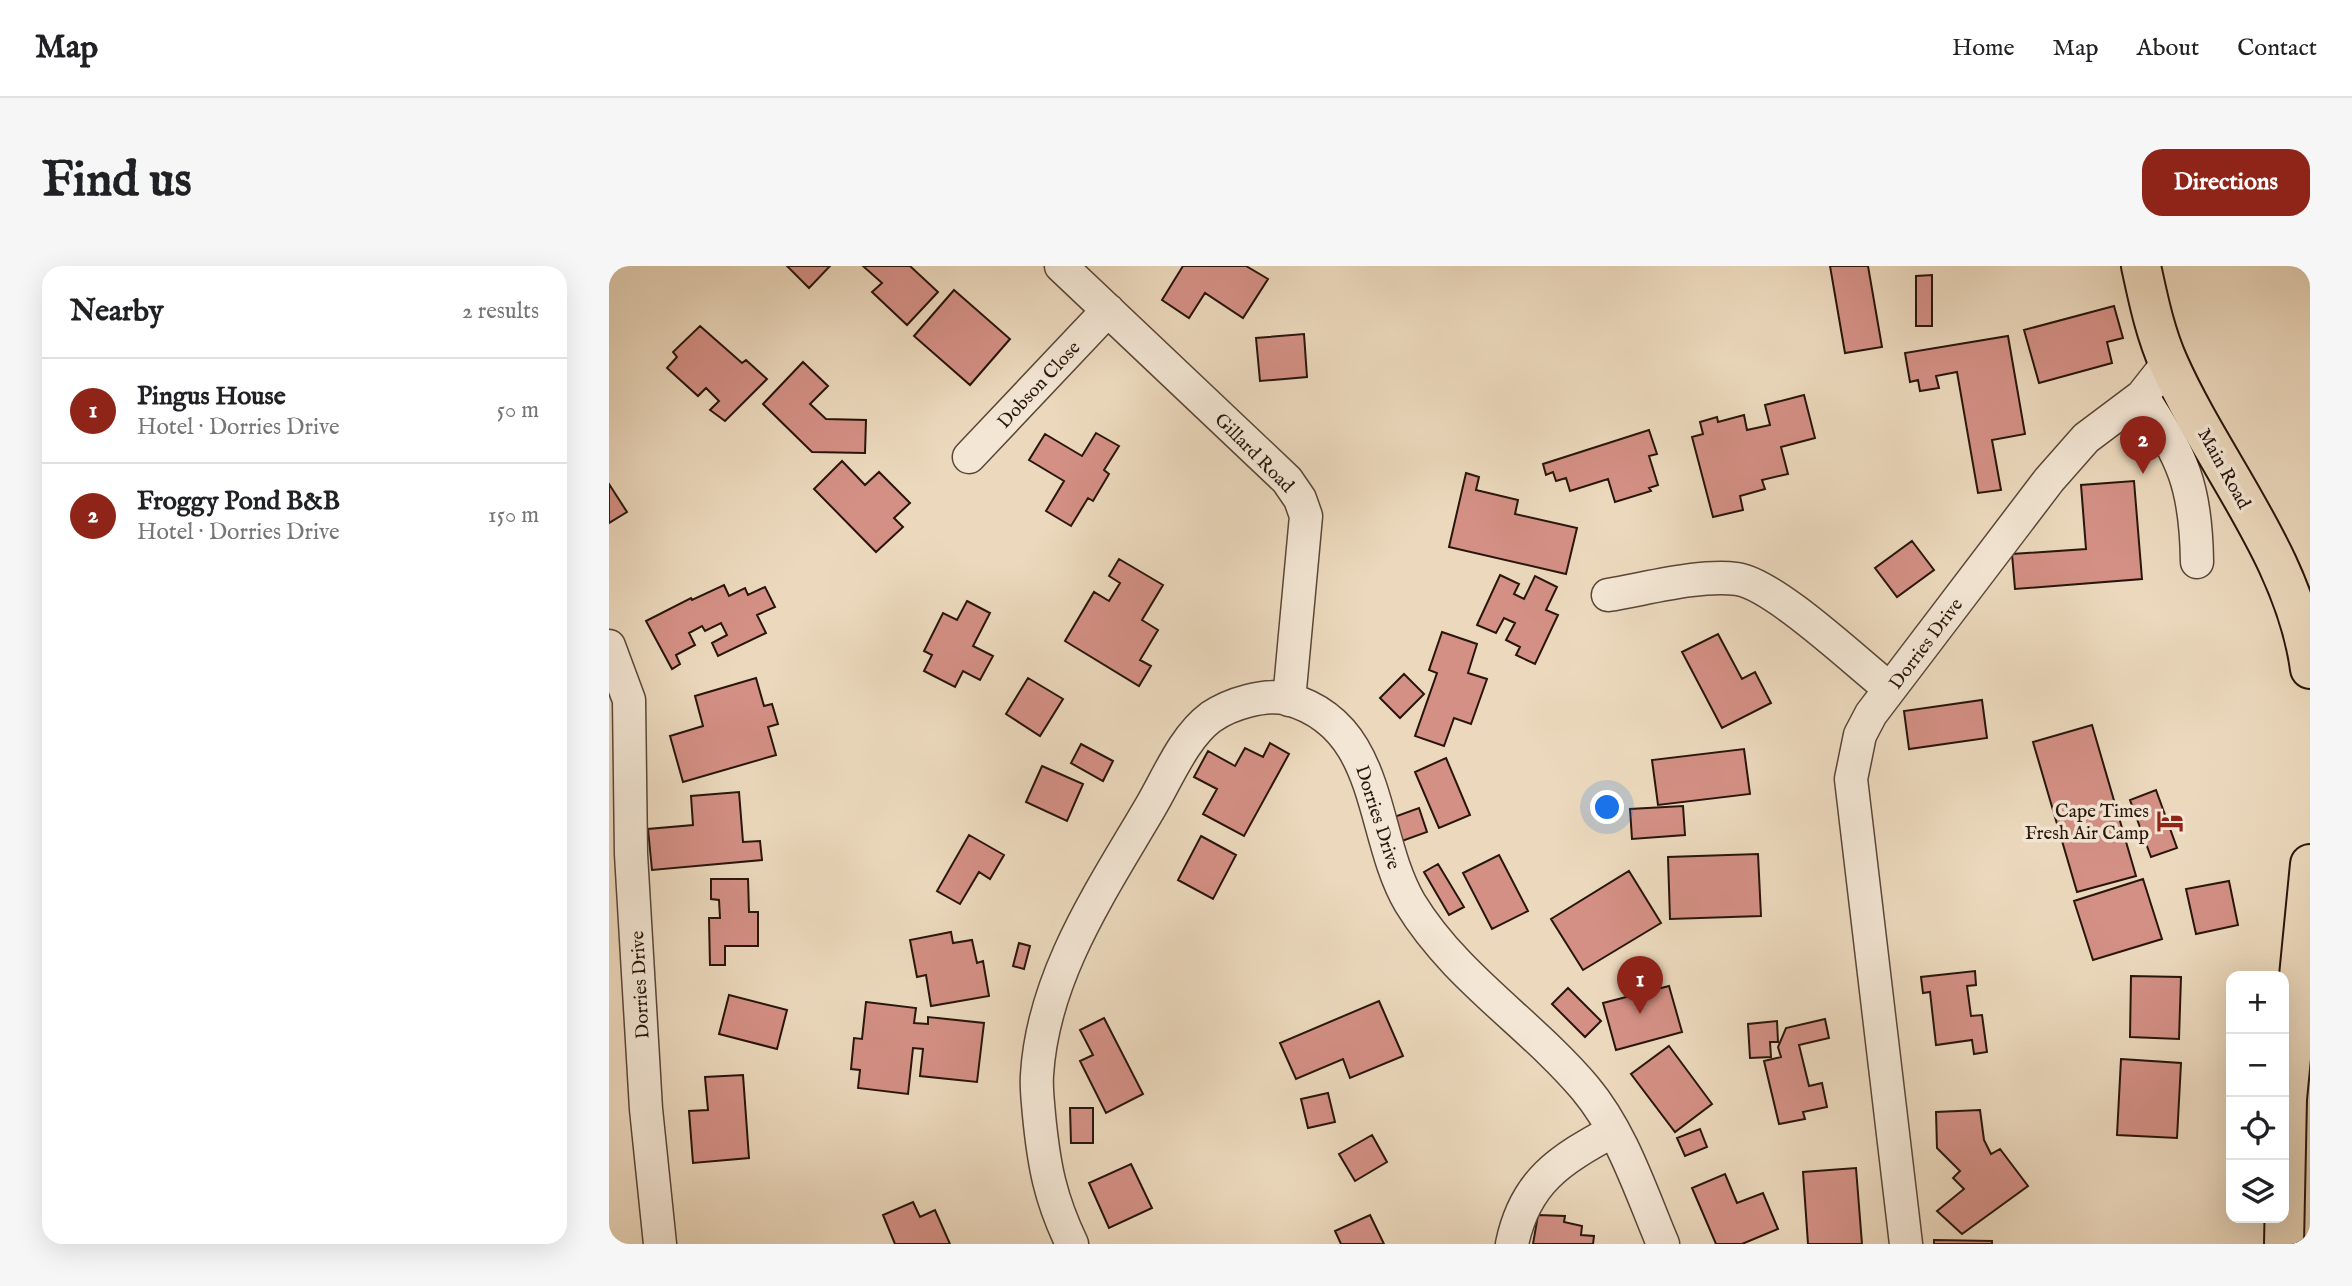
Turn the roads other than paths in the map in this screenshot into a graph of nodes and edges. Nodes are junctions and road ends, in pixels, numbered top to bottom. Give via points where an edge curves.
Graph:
1 (1061, 266) edge
2 (2141, 266) edge
3 (1108, 310) junction
4 (2168, 363) junction
5 (2142, 396) junction
6 (969, 457) dead end
7 (2240, 497) junction
8 (2195, 508) junction
9 (2197, 562) dead end
10 (1608, 595) dead end
11 (609, 646) edge
12 (2310, 669) edge
13 (1890, 689) junction
14 (1289, 699) junction
15 (2310, 864) edge
16 (1613, 1131) junction
17 (660, 1244) edge
18 (1072, 1244) edge
19 (1512, 1244) edge
20 (1663, 1244) edge
21 (1906, 1244) edge
22 (2284, 1244) edge

1 - 3 street, Gillard Road
2 - 4 main road, Main Road
3 - 6 street, Dobson Close
3 - 14 street, Gillard Road via 1273,467 1300,499 1306,516
4 - 5 street, Dorries Drive
4 - 7 main road, Main Road
5 - 8 street via 2183,464
5 - 13 street, Dorries Drive via 2068,456
7 - 8 street
7 - 12 main road, Main Road via 2284,578
8 - 9 street
10 - 13 street via 1741,579 1792,611
11 - 17 street, Dorries Drive via 629,700 631,854 646,1109
13 - 21 street, Dorries Drive via 1860,735 1851,779
14 - 16 street, Dorries Drive via 1339,728 1354,745 1367,773 1395,869 1426,928 1458,965 1568,1069
14 - 18 street via 1231,707 1200,728 1075,937 1047,1011 1036,1077 1044,1171
15 - 22 main road via 2287,1099
16 - 19 street via 1562,1160 1544,1178 1526,1200
16 - 20 street, Dorries Drive

